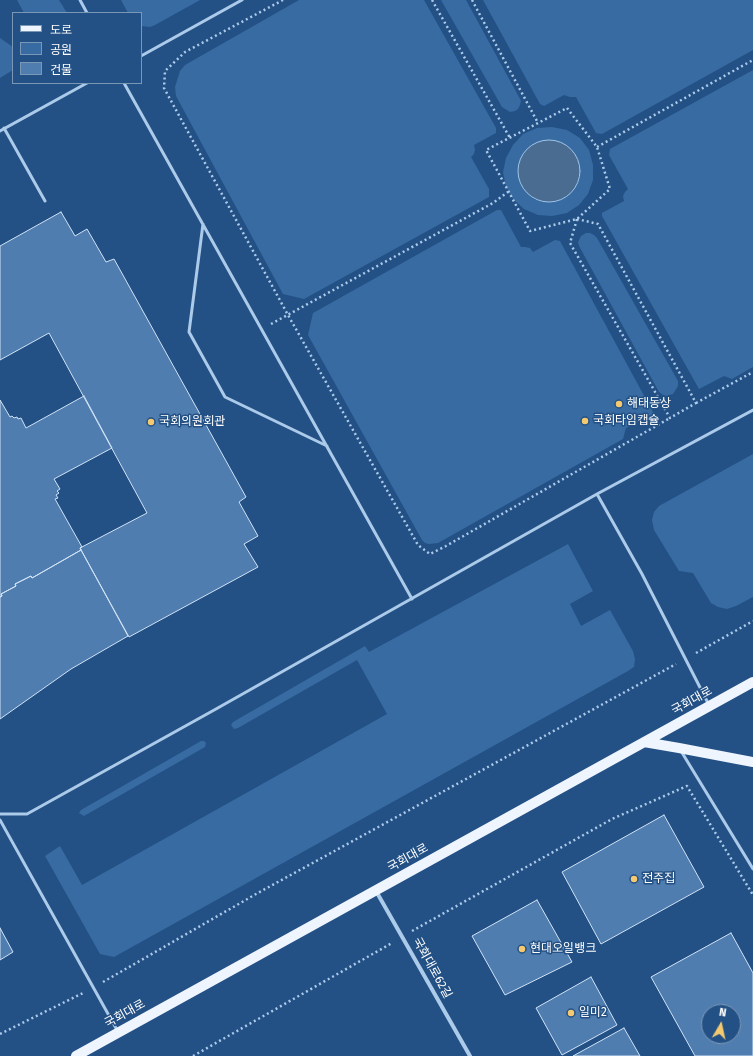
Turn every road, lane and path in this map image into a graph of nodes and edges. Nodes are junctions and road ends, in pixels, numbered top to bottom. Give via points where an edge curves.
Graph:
1 (80, 0) edge
2 (242, 0) edge
3 (283, 0) edge
4 (432, 0) edge
5 (472, 0) edge
6 (86, 12) edge
7 (142, 55) edge
8 (753, 60) edge
9 (85, 84) edge
10 (125, 84) edge
11 (538, 123) junction
12 (4, 128) junction
13 (0, 130) edge
14 (510, 138) junction
15 (597, 147) junction
16 (508, 192) junction
17 (45, 201) dead end
18 (577, 219) junction
19 (203, 224) junction
20 (288, 314) junction
21 (261, 329) junction
22 (753, 372) edge
23 (696, 403) junction
24 (753, 410) edge
25 (670, 418) junction
26 (326, 446) junction
27 (597, 494) junction
28 (412, 599) junction
29 (753, 621) edge
30 (685, 659) junction
31 (753, 682) edge
32 (710, 706) junction
33 (644, 742) junction
34 (679, 748) junction
35 (753, 762) edge
36 (0, 814) edge
37 (0, 820) edge
38 (753, 869) edge
39 (376, 890) junction
40 (753, 895) edge
41 (402, 937) junction
42 (94, 988) junction
43 (118, 1033) junction
44 (0, 1034) edge
45 (76, 1056) edge
46 (193, 1056) edge
47 (470, 1056) edge

1 - 6 lane
2 - 7 lane
3 - 20 path via 185,52 165,71 164,88
4 - 14 path
5 - 11 path
8 - 15 path
9 - 12 lane
10 - 19 lane
11 - 14 path
11 - 15 path via 567,108
12 - 13 lane
12 - 17 lane
14 - 16 path via 486,150
15 - 18 path via 610,189
16 - 18 path via 530,232
16 - 20 path via 493,203
18 - 23 path via 598,224
18 - 25 path via 570,243
19 - 21 lane
19 - 26 lane via 189,332 225,397
20 - 21 path
20 - 25 path via 418,545 430,554
21 - 26 lane
22 - 23 path
23 - 25 path
24 - 27 lane
26 - 28 lane
27 - 28 lane
27 - 30 lane via 642,574
28 - 36 lane via 27,814
29 - 30 path
30 - 32 lane
30 - 42 path via 256,894
31 - 32 main road, 국회대로
32 - 33 main road, 국회대로
33 - 34 main road
33 - 39 main road, 국회대로
34 - 35 main road
34 - 38 lane
37 - 42 lane
39 - 41 street, 국회대로62길
39 - 43 main road, 국회대로
40 - 41 path via 687,786 612,819
41 - 46 path
41 - 47 street, 국회대로62길
42 - 43 lane
42 - 44 path
43 - 45 main road, 국회대로

